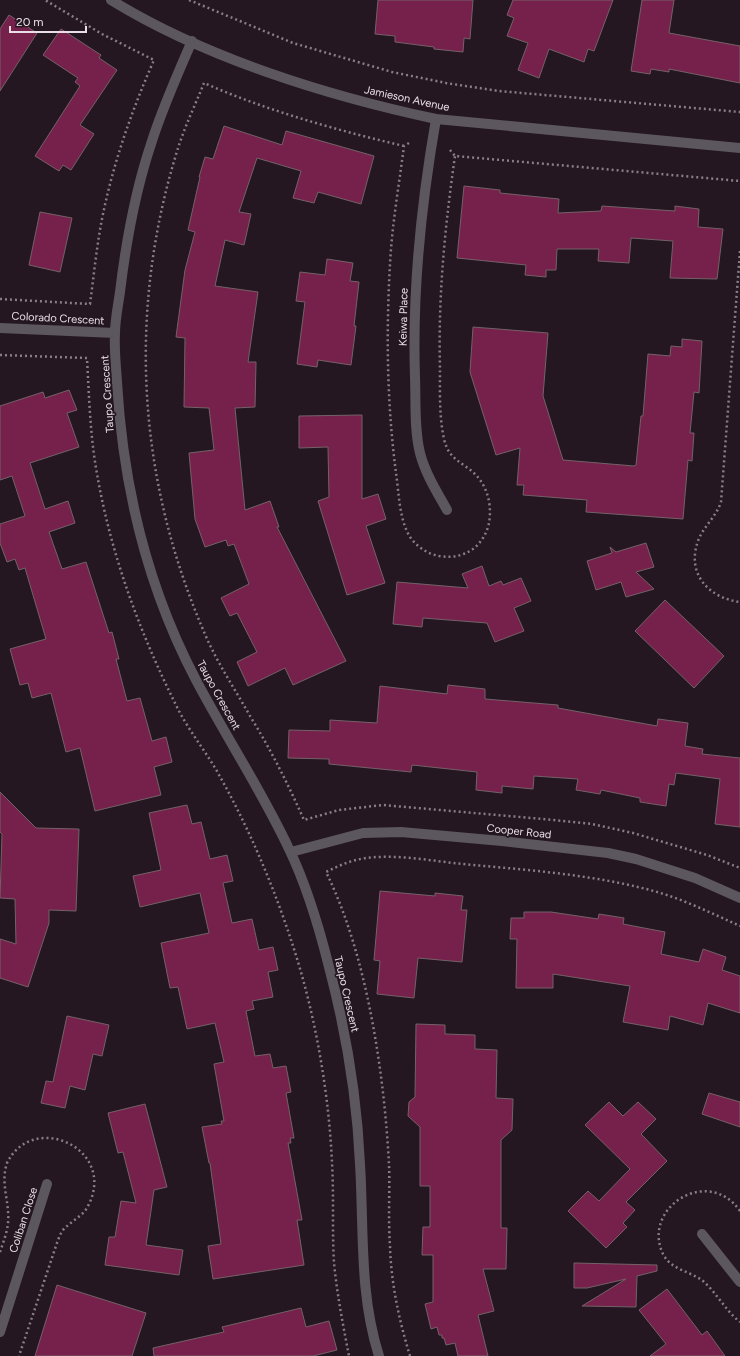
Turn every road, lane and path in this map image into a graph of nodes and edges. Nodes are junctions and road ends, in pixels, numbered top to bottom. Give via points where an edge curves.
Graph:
1 (45, 0) edge
2 (111, 0) edge
3 (189, 0) edge
4 (192, 41) junction
5 (740, 112) edge
6 (436, 119) junction
7 (404, 146) dead end
8 (740, 148) edge
9 (450, 150) dead end
10 (740, 181) edge
11 (740, 251) edge
12 (0, 299) edge
13 (0, 328) edge
14 (115, 334) junction
15 (0, 355) edge
16 (447, 510) dead end
17 (740, 602) edge
18 (304, 820) dead end
19 (291, 852) junction
20 (740, 898) edge
21 (740, 926) edge
22 (47, 1184) dead end
23 (702, 1234) dead end
24 (740, 1282) edge
25 (0, 1332) edge
26 (349, 1356) edge
27 (380, 1356) edge
28 (410, 1356) edge

1 - 12 path via 102,34 154,60 114,172 103,214 90,304
2 - 4 street, Jamieson Avenue
3 - 5 path via 293,43 392,72 446,83 500,91
4 - 6 street, Jamieson Avenue via 232,59 319,89
4 - 14 street, Taupo Crescent via 159,120 144,167 132,216
6 - 8 street, Jamieson Avenue
6 - 16 street, Keiwa Place via 422,206 414,295 416,416 420,453 429,478
7 - 18 path via 292,116 204,83 180,143 155,239 145,334 146,411 151,452 177,564 209,643 268,745
9 - 10 path via 455,156
11 - 17 path via 721,502 698,541 695,566 706,588 717,596
13 - 14 street, Colorado Crescent
14 - 19 street, Taupo Crescent via 118,403 125,467 154,586 195,678
15 - 26 path via 87,358 96,465 108,527 125,586 180,713 219,775 263,864 284,917 305,988 323,1078 332,1162 332,1221 338,1298
19 - 20 street, Cooper Road via 363,832 401,832 502,841 608,853 636,859 695,878
19 - 27 street, Taupo Crescent via 315,918 329,967 350,1063 361,1166 361,1212 367,1301
21 - 28 path via 651,890 553,872 399,858 350,861 326,872 339,897 350,932 371,1018 383,1088 392,1279
22 - 25 street, Coliban Close
23 - 24 street

